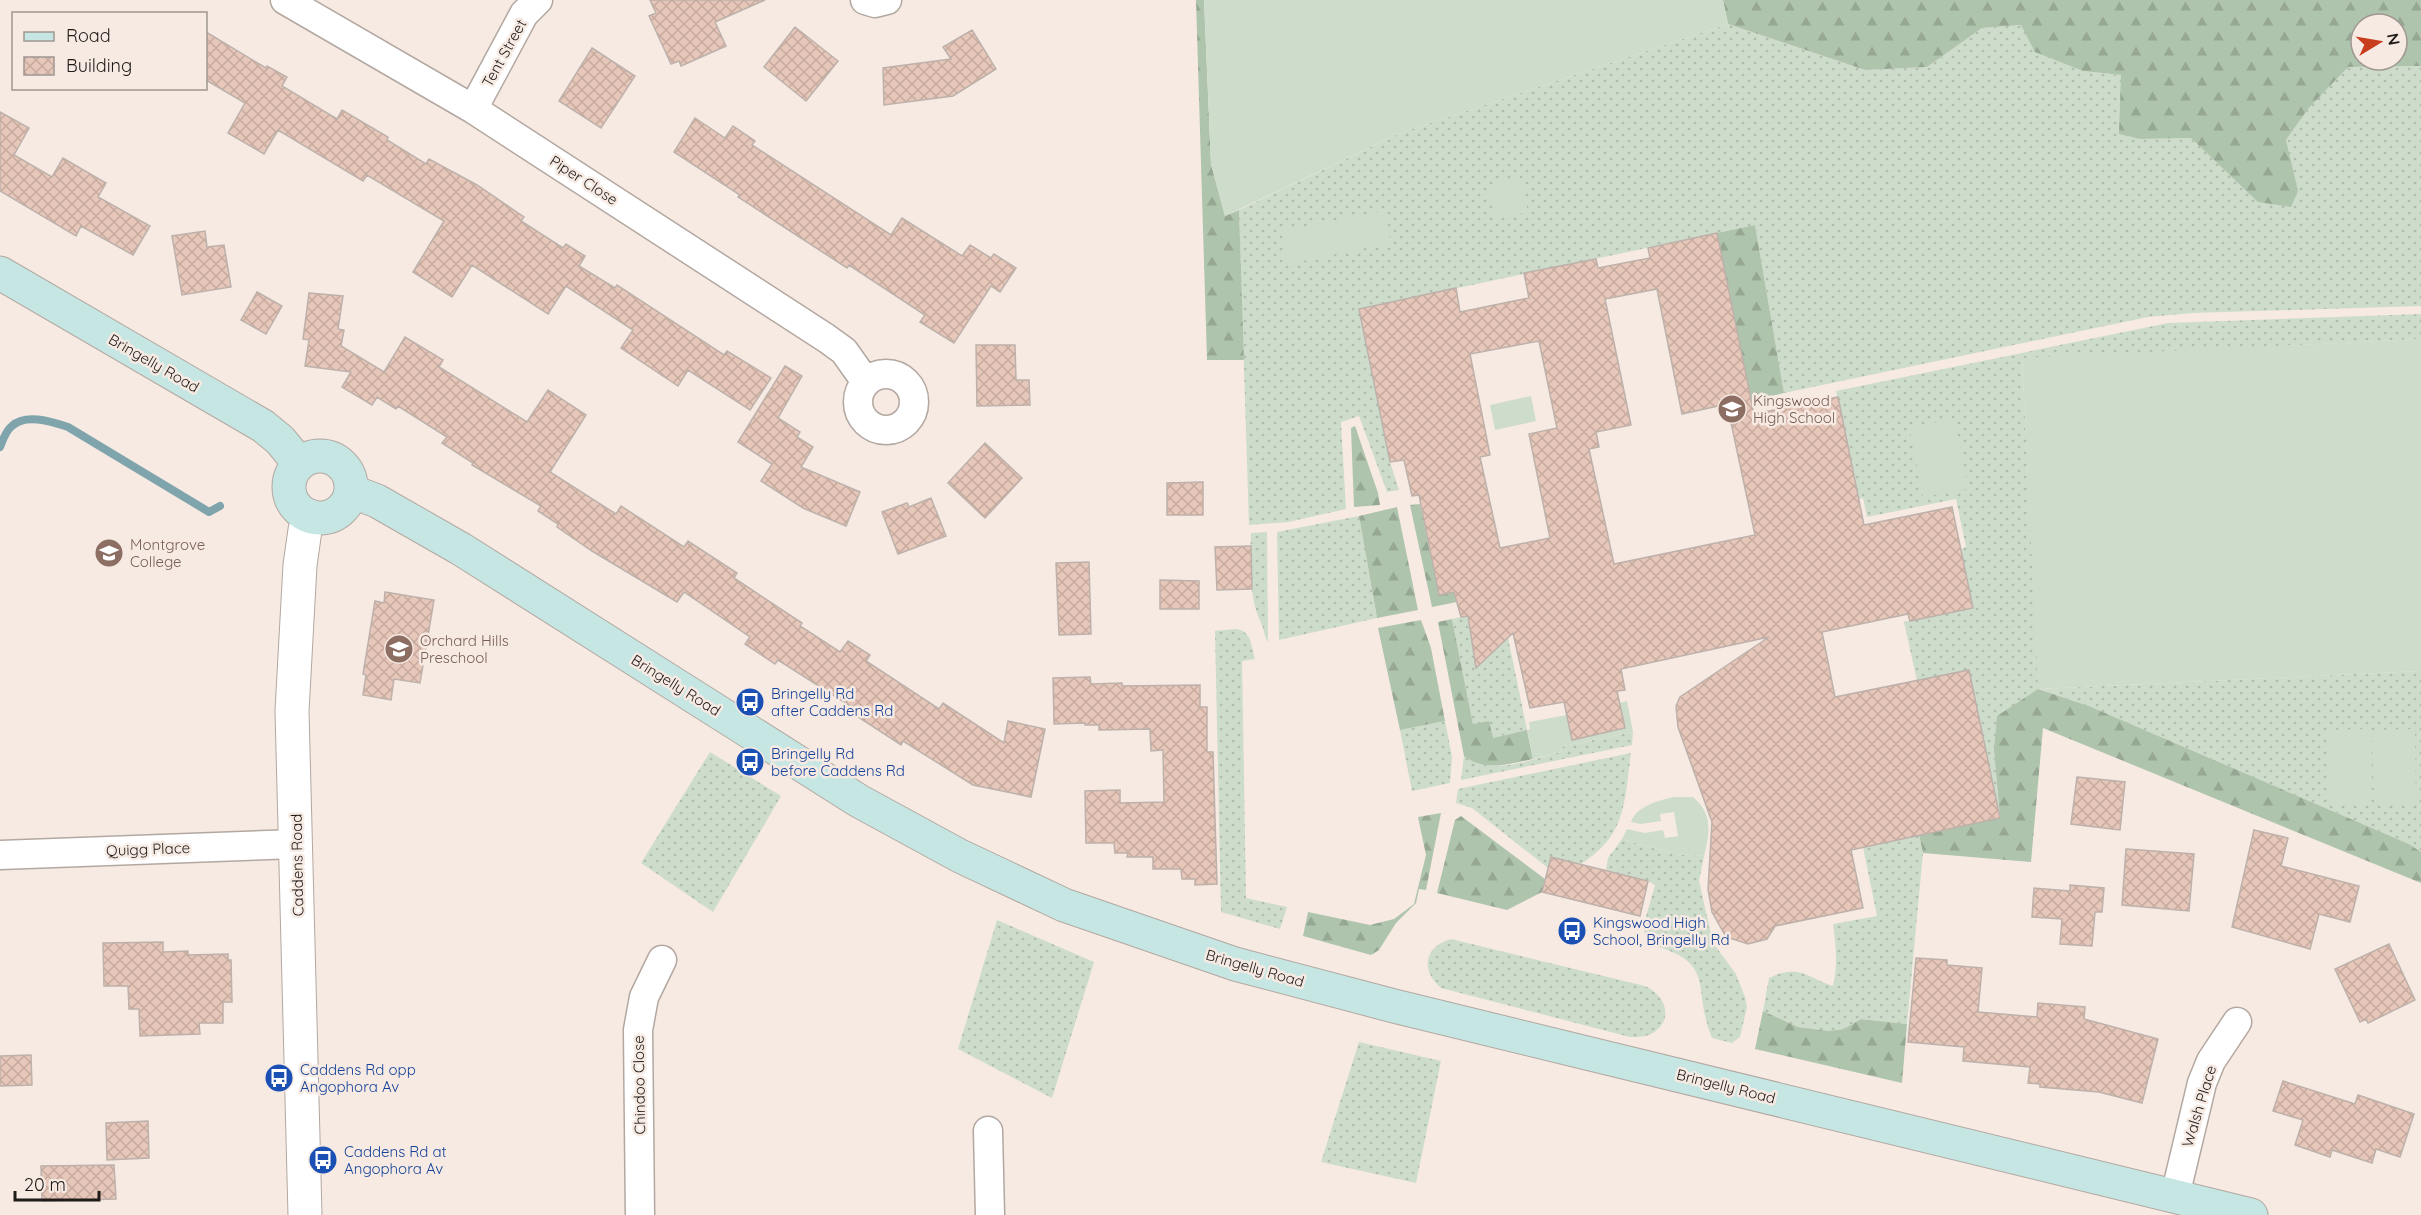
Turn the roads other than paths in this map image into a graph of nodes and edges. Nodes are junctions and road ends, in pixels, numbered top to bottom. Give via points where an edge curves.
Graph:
1 (285, 0) edge
2 (538, 0) edge
3 (865, 0) edge
4 (887, 0) edge
5 (473, 109) junction
6 (0, 273) edge
7 (866, 382) dead end
8 (299, 463) junction
9 (351, 491) junction
10 (310, 516) junction
11 (296, 844) junction
12 (0, 855) edge
13 (662, 960) dead end
14 (2237, 1023) dead end
15 (988, 1131) dead end
16 (2175, 1196) junction
17 (305, 1215) edge
18 (640, 1215) edge
19 (990, 1215) edge
20 (2251, 1215) edge

1 - 5 street, Piper Close
2 - 5 street, Tent Street via 524,14
3 - 4 street
5 - 7 street, Piper Close via 826,338 844,351
6 - 8 main road, Bringelly Road via 262,426
8 - 9 main road via 319,455 339,462 347,471
8 - 10 main road via 292,471 289,492 300,511
9 - 10 main road via 340,510 331,516
9 - 16 main road, Bringelly Road via 377,501 461,549 859,801 960,856 1064,905 1235,964 1394,1006
10 - 11 street, Caddens Road via 300,565 292,711
11 - 12 street, Quigg Place
11 - 17 street, Caddens Road
13 - 18 street, Chindoo Close via 644,997 638,1030
14 - 16 street, Walsh Place via 2211,1061 2202,1083
15 - 19 street
16 - 20 main road, Bringelly Road

